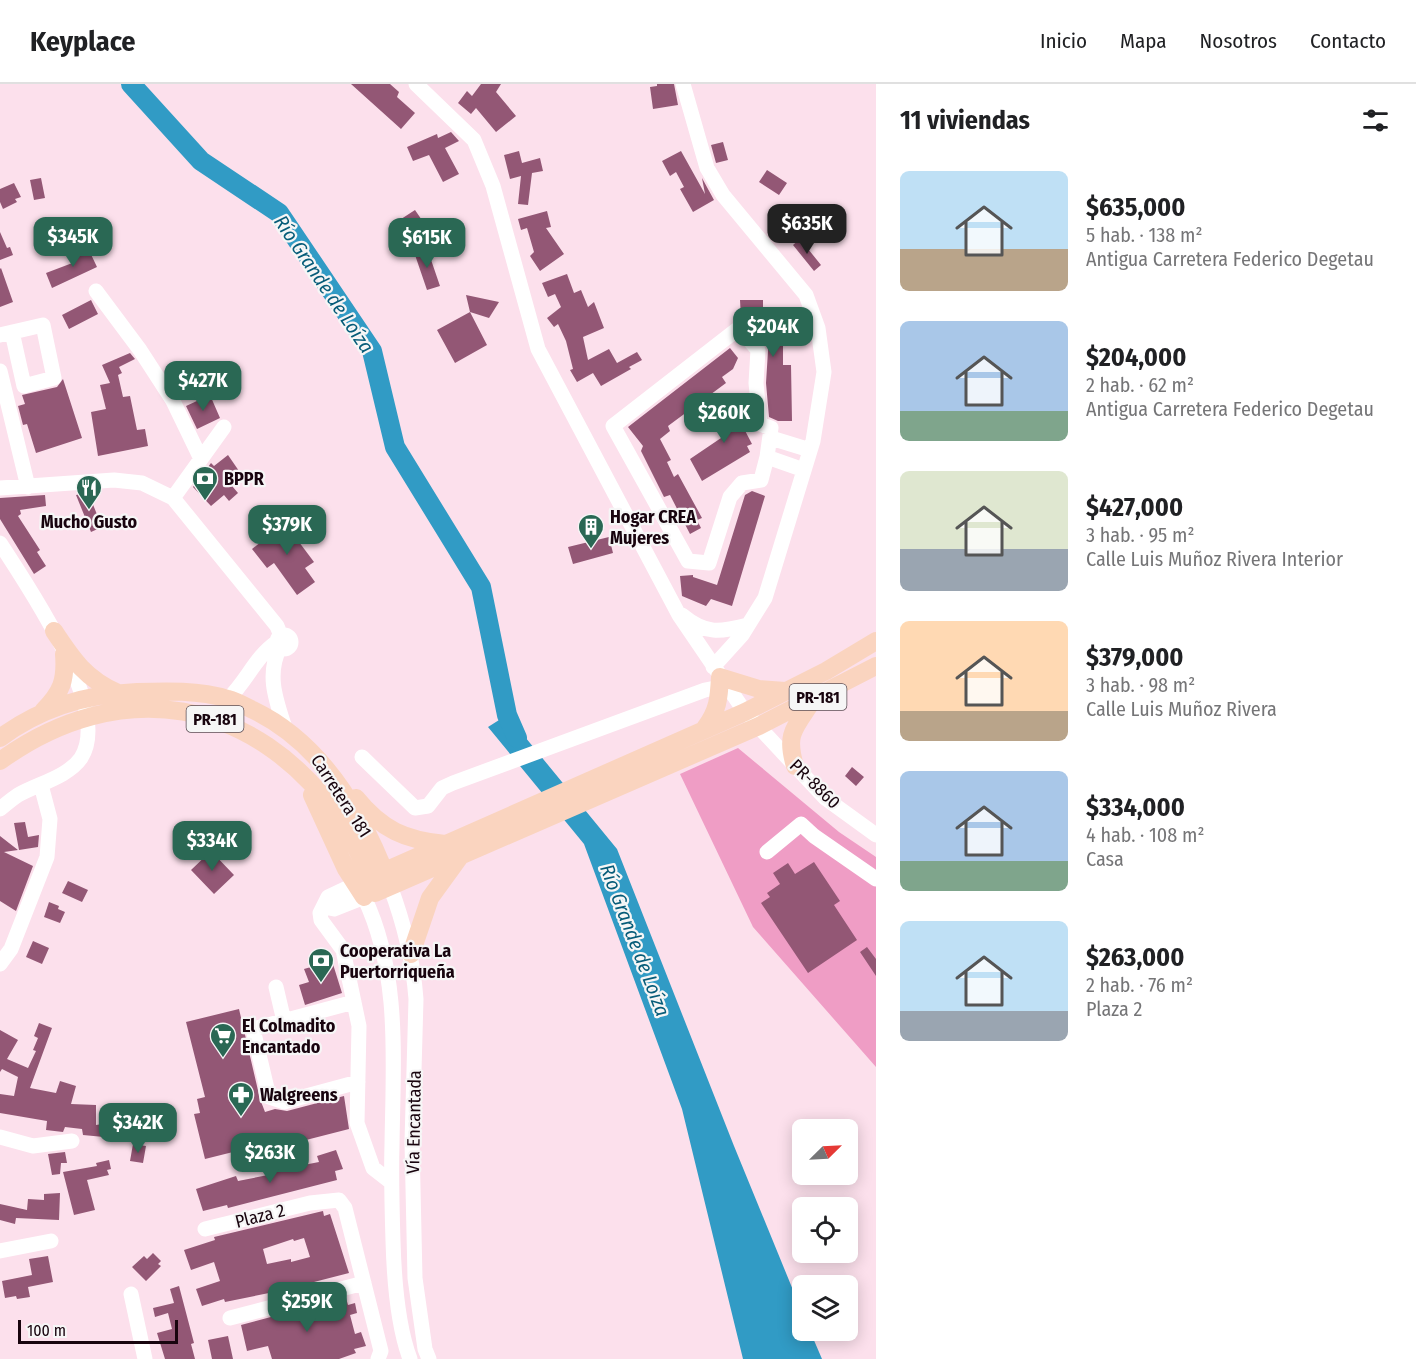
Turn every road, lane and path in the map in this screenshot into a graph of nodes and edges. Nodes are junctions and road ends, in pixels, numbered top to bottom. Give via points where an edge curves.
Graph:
1 (416, 84) edge
2 (683, 84) edge
3 (96, 291) dead end
4 (0, 371) edge
5 (224, 427) dead end
6 (771, 438) junction
7 (810, 450) junction
8 (768, 457) junction
9 (201, 459) junction
10 (804, 470) junction
11 (28, 487) junction
12 (0, 488) edge
13 (173, 498) junction
14 (0, 543) edge
15 (675, 609) junction
16 (748, 625) junction
17 (54, 631) junction
18 (876, 641) edge
19 (279, 642) junction
20 (64, 654) junction
21 (876, 666) edge
22 (717, 677) junction
23 (786, 691) junction
24 (118, 693) junction
25 (83, 698) junction
26 (228, 699) junction
27 (814, 699) junction
28 (745, 712) junction
29 (40, 714) junction
30 (87, 717) junction
31 (759, 726) junction
32 (285, 728) junction
33 (0, 738) edge
34 (697, 738) junction
35 (313, 751) junction
36 (362, 757) dead end
37 (0, 761) edge
38 (795, 766) junction
39 (41, 785) junction
40 (0, 809) edge
41 (876, 835) edge
42 (460, 848) junction
43 (767, 852) dead end
44 (876, 879) edge
45 (373, 885) junction
46 (411, 954) junction
47 (0, 964) edge
48 (276, 987) dead end
49 (354, 1002) junction
50 (284, 1021) junction
51 (358, 1082) junction
52 (0, 1137) edge
53 (72, 1141) dead end
54 (391, 1182) junction
55 (205, 1229) dead end
56 (51, 1240) dead end
57 (0, 1251) edge
58 (364, 1283) junction
59 (130, 1294) dead end
60 (230, 1318) dead end
61 (145, 1359) edge
62 (378, 1359) edge
63 (410, 1359) edge
64 (429, 1359) edge

1 - 15 street, PR-8860 via 474,140 493,186 538,349
2 - 7 street via 707,168 723,195 806,295 818,328 824,372
3 - 9 street via 173,401
4 - 11 street
5 - 9 street
6 - 7 street
6 - 8 street
6 - 8 street via 771,428 760,424 758,350 739,328 613,426 688,561 709,563 730,497 742,483 761,480
7 - 10 street
8 - 10 street
9 - 13 street
10 - 16 street via 765,598
11 - 12 street
11 - 13 street via 114,480 142,483
13 - 19 street via 277,626
14 - 17 street
15 - 16 street via 706,630
15 - 22 street, PR-8860
16 - 22 street
17 - 20 street
17 - 24 main road via 85,674
18 - 23 main road, PR-181
19 - 26 street via 262,653
19 - 32 street via 273,678
20 - 25 street
20 - 29 main road via 65,674 60,691
21 - 27 main road, PR-181
22 - 23 main road via 759,689
22 - 28 street, PR-8860
22 - 34 main road via 719,701 714,716
22 - 36 street via 705,690 442,788 428,806 415,808
23 - 28 main road, PR-181
24 - 25 main road, Carretera 181 / PR-181
24 - 26 main road, Carretera 181 / PR-181 via 162,691
25 - 29 main road, Carretera 181 / PR-181
25 - 30 street
26 - 32 main road, Carretera 181 / PR-181
27 - 31 main road, PR-181
27 - 38 main road via 792,732
28 - 31 street, PR-8860
28 - 34 main road, PR-181
29 - 33 main road, Carretera 181 / PR-181
30 - 37 main road, Carretera 181 / PR-181 via 41,735
30 - 39 street via 86,748 80,759
30 - 45 main road, Carretera 181 / PR-181 via 154,708 208,716 261,741 299,770 346,869
31 - 34 main road, PR-181
31 - 38 street, PR-8860 / PR-8860
32 - 35 main road, Carretera 181 / PR-181
34 - 42 main road, PR-181
35 - 42 main road via 384,826 416,841
35 - 45 main road, Carretera 181 / PR-181 via 357,813
38 - 41 street, PR-8860 / PR-8860 via 825,798
39 - 40 street
39 - 47 street via 50,819 47,857 11,949
42 - 45 main road, PR-181
42 - 46 main road via 430,898
43 - 44 street via 801,824
45 - 46 street, Vía Encantada
45 - 49 street via 328,897 320,913 343,950
45 - 54 street, Vía Encantada via 392,1007
46 - 64 street, Vía Encantada via 416,999 412,1143 415,1278
48 - 50 street
49 - 50 street
49 - 51 street via 359,1026
50 - 51 street via 253,1029 269,1097 284,1102
51 - 54 street via 357,1123 373,1168
52 - 53 street via 33,1146
54 - 63 street, Vía Encantada via 394,1281
55 - 58 street, Plaza 2 via 339,1200 345,1208
56 - 57 street
58 - 60 street
58 - 62 street via 381,1351
59 - 61 street

